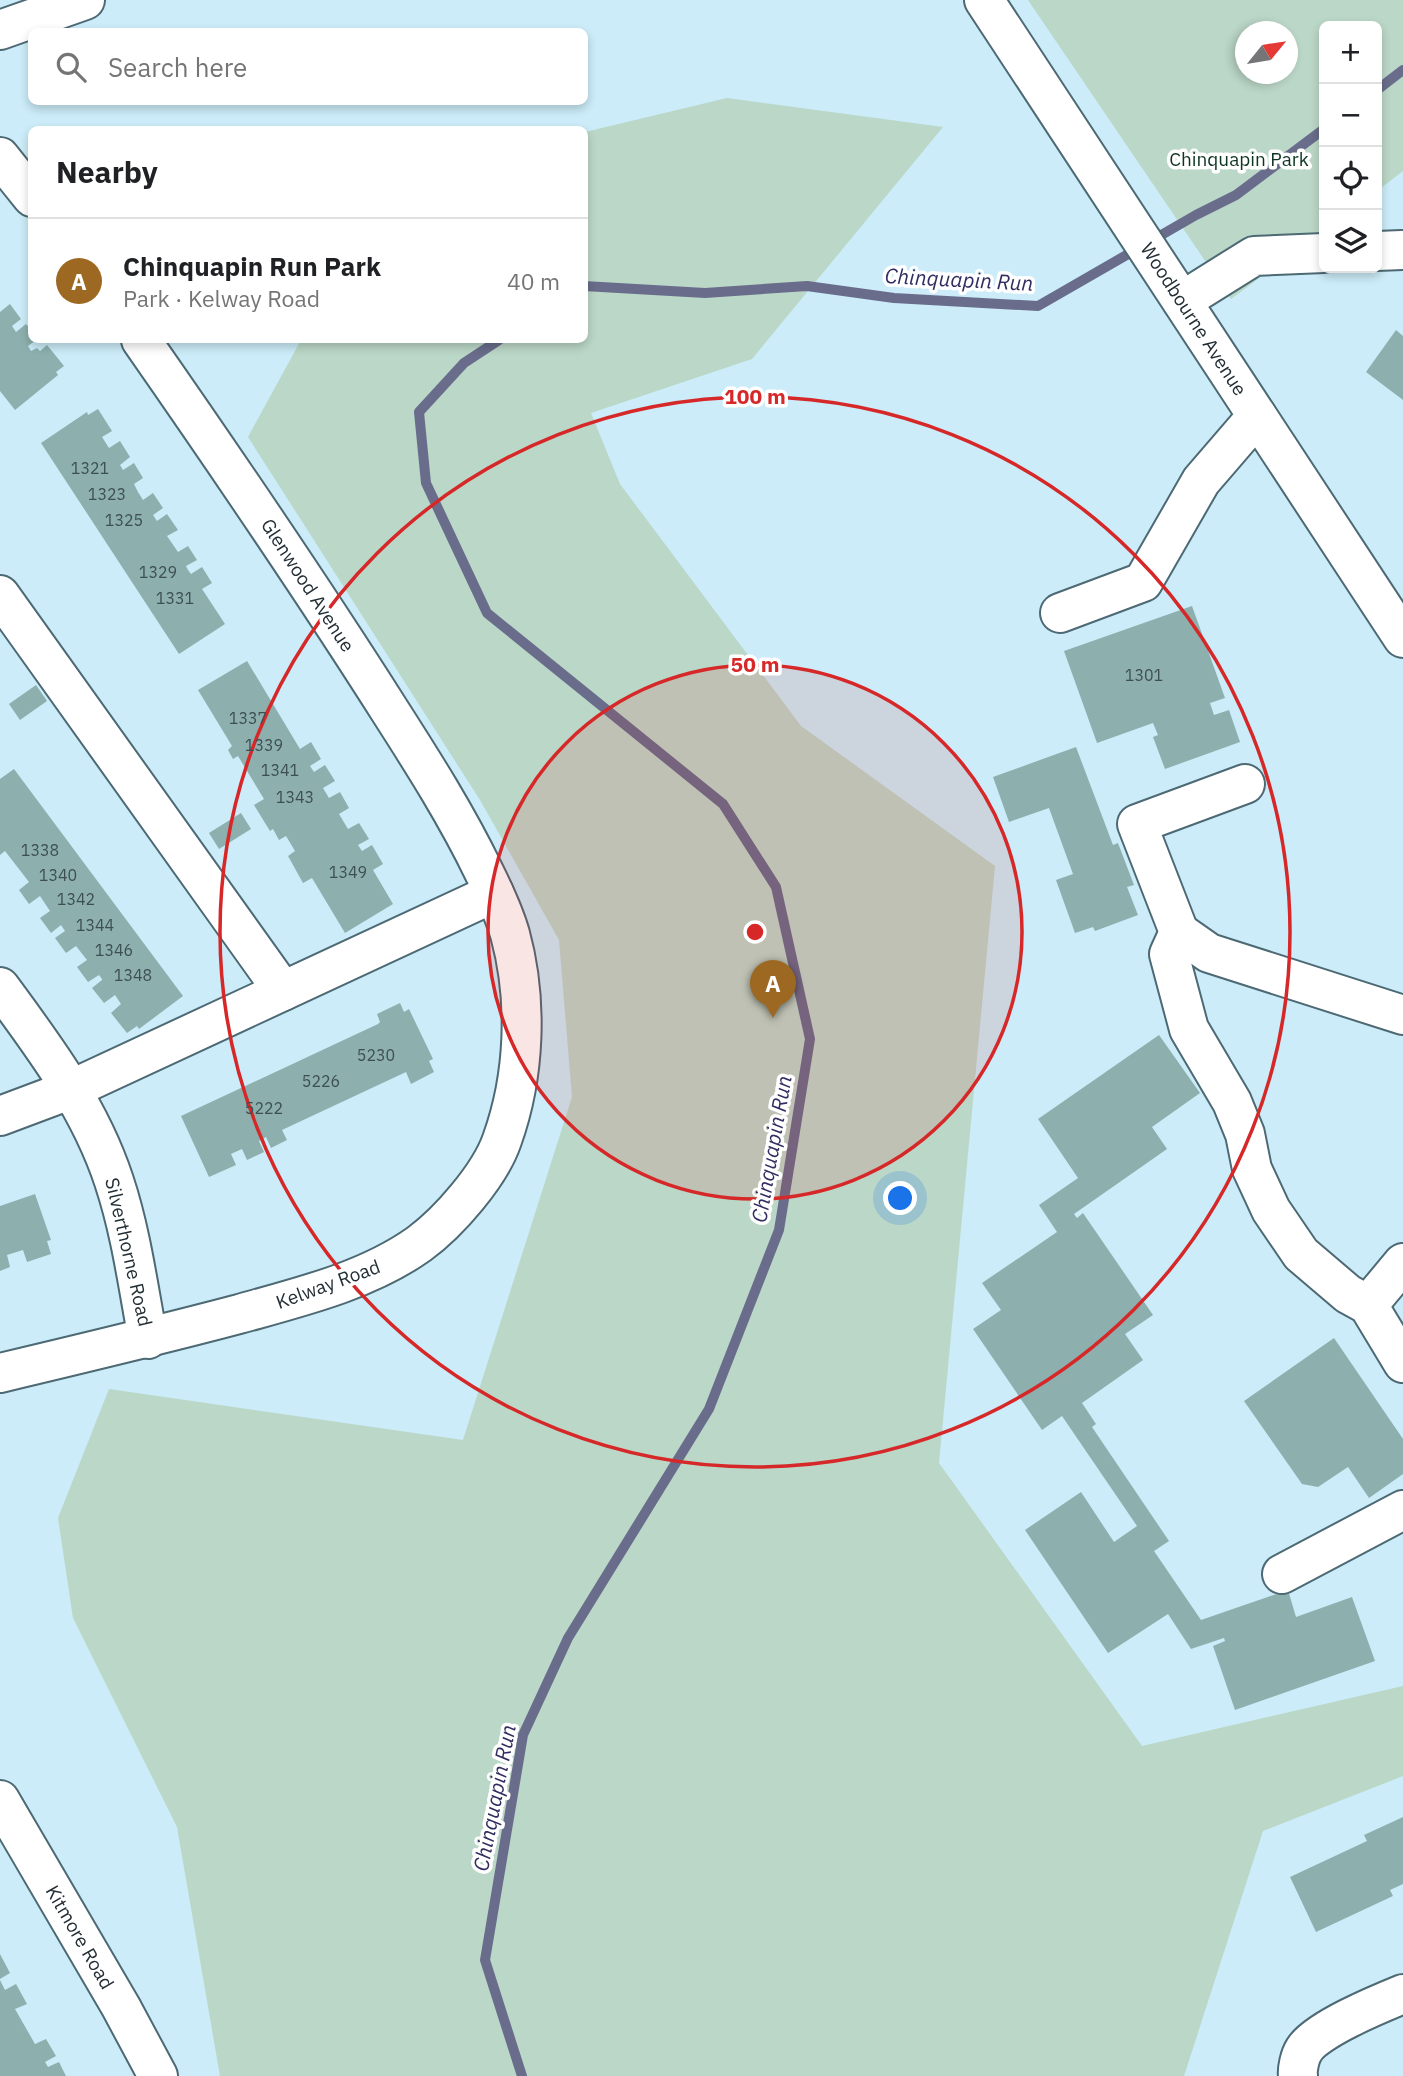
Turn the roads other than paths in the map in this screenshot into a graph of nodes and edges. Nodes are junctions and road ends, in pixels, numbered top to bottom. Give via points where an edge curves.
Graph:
1 (85, 0) edge
2 (984, 0) edge
3 (0, 30) edge
4 (0, 158) edge
5 (28, 192) edge
6 (1319, 253) edge
7 (1191, 314) junction
8 (143, 343) edge
9 (1257, 416) junction
10 (0, 595) edge
11 (1059, 613) dead end
12 (1403, 638) edge
13 (1245, 784) dead end
14 (467, 836) joint
15 (494, 893) junction
16 (1179, 932) junction
17 (0, 987) edge
18 (283, 991) junction
19 (1403, 1015) edge
20 (72, 1089) junction
21 (0, 1116) edge
22 (1403, 1263) edge
23 (1368, 1306) junction
24 (148, 1339) junction
25 (1403, 1363) edge
26 (0, 1373) edge
27 (1403, 1510) edge
28 (1282, 1574) dead end
29 (0, 1800) edge
30 (1403, 1994) edge
31 (158, 2076) edge
32 (1298, 2076) edge

1 - 3 street
2 - 7 street, Woodbourne Avenue
4 - 5 street
6 - 7 street via 1254,256
7 - 9 street, Woodbourne Avenue
8 - 14 street, Glenwood Avenue via 328,613
9 - 11 street via 1201,481 1143,582
9 - 12 street, Woodbourne Avenue
10 - 18 street
13 - 16 street via 1138,824
14 - 15 street, Kelway Road
15 - 18 street
15 - 24 street, Kelway Road via 510,932 522,1024 515,1092 502,1143 485,1173 454,1211 419,1243 365,1274
16 - 19 street via 1209,953
16 - 23 street via 1169,954 1189,1029 1233,1102 1252,1169 1271,1210 1301,1254
17 - 20 street, Silverthorne Road
18 - 20 street
20 - 21 street
20 - 24 street, Silverthorne Road via 114,1180
22 - 23 street
23 - 25 street
24 - 26 street, Kelway Road
27 - 28 street
29 - 31 street, Kitmore Road
30 - 32 street via 1331,2027 1304,2048

